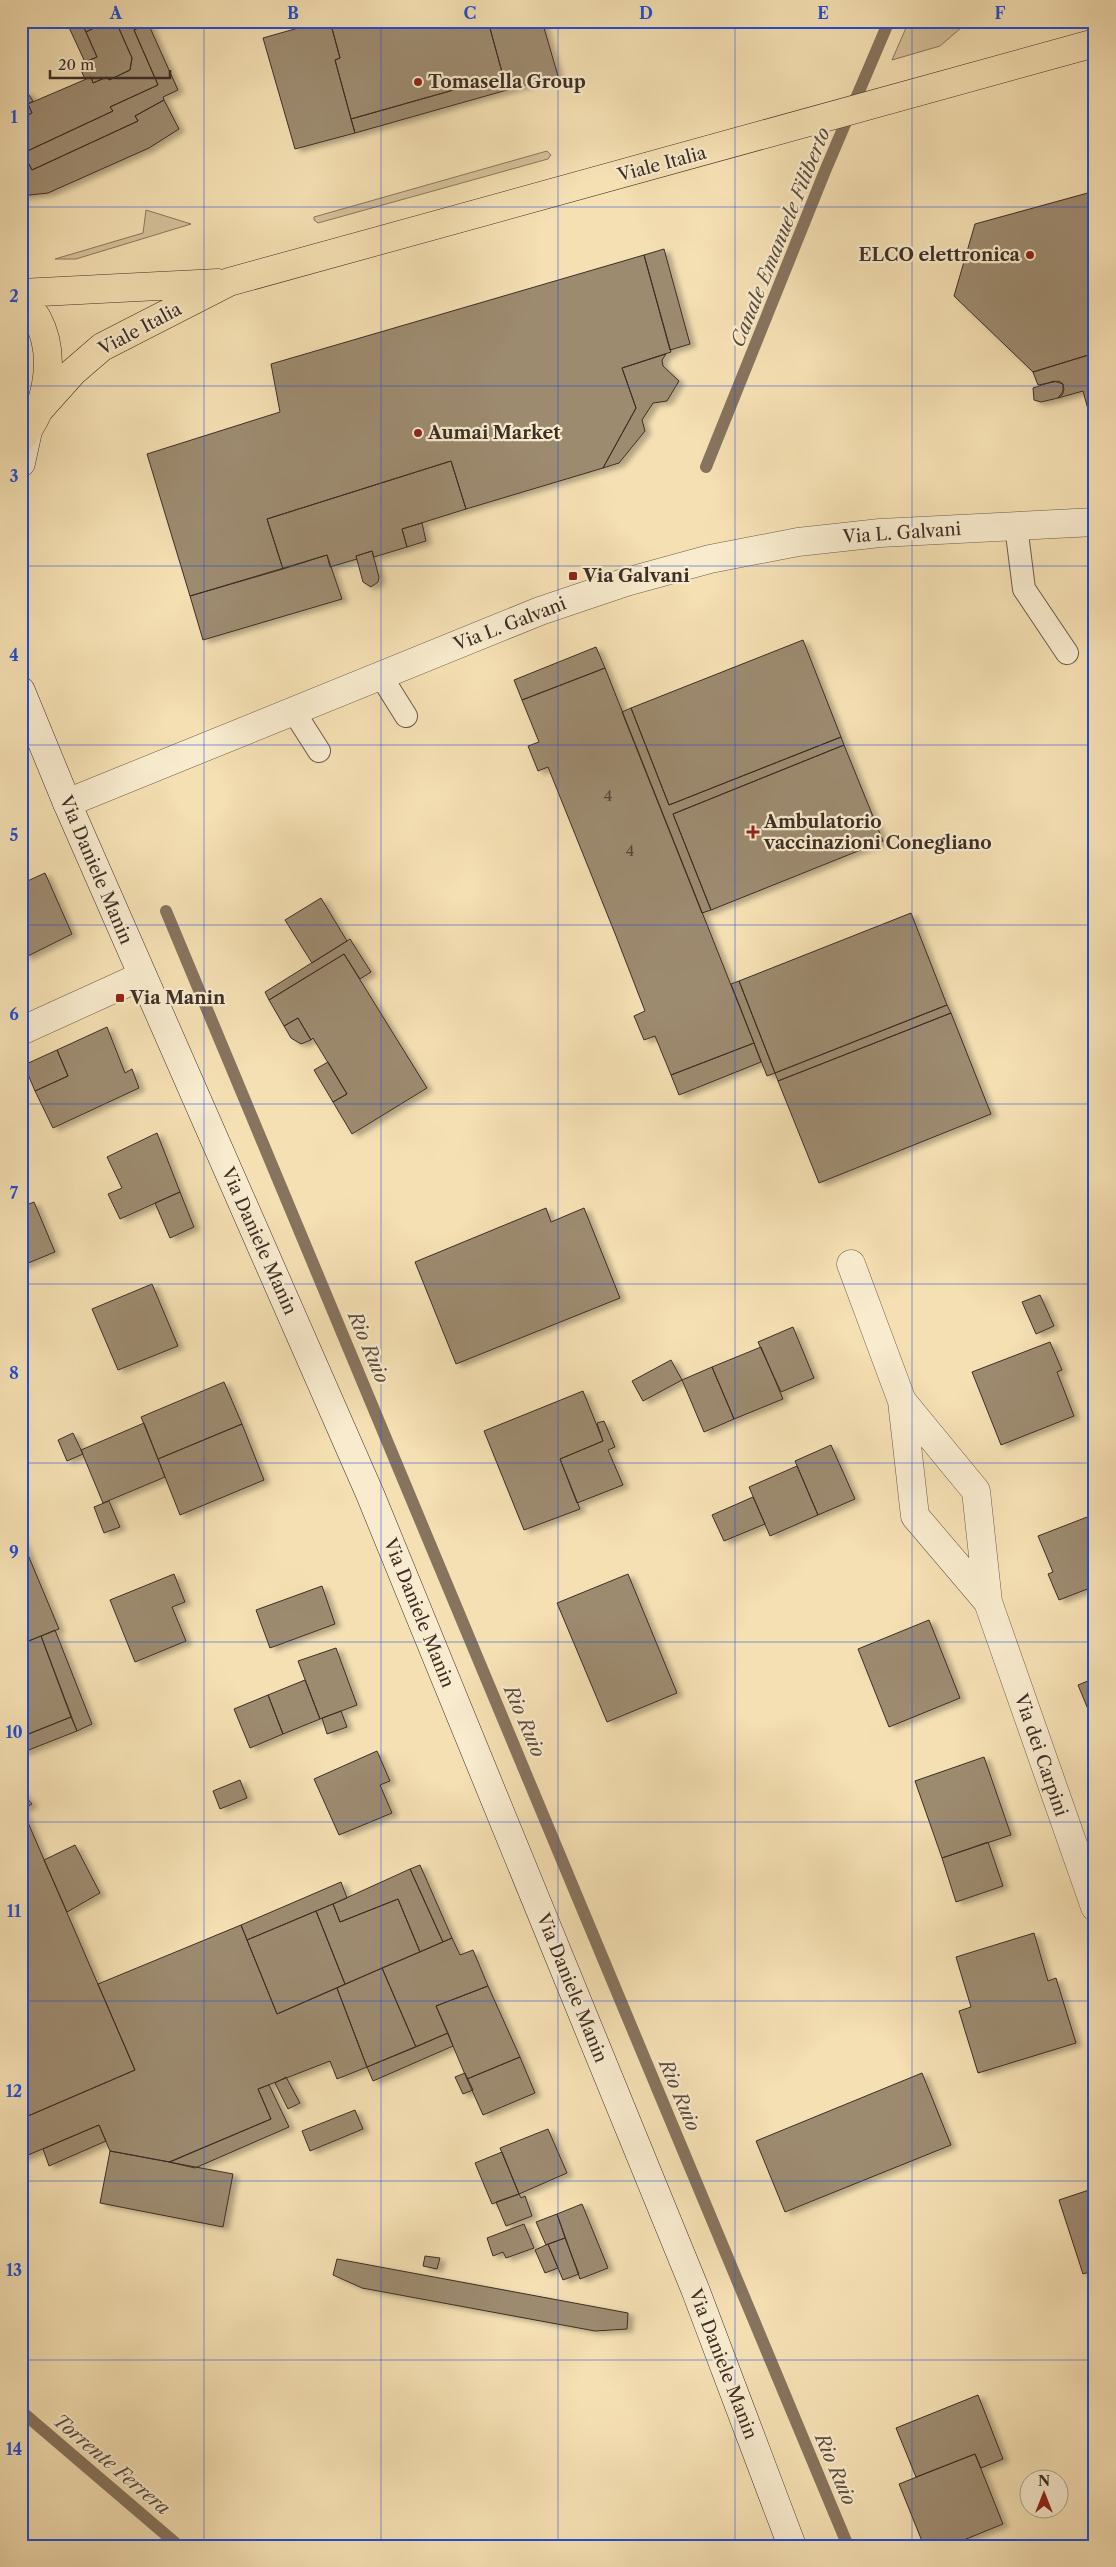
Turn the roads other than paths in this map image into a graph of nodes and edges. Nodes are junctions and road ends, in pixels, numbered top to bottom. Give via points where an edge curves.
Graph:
1 (1095, 43) edge
2 (229, 282) junction
3 (21, 294) edge
4 (29, 426) edge
5 (21, 463) edge
6 (1095, 522) edge
7 (1016, 526) junction
8 (1068, 653) dead end
9 (381, 676) junction
10 (21, 691) edge
11 (294, 712) junction
12 (406, 716) dead end
13 (319, 751) dead end
14 (66, 803) junction
15 (142, 976) junction
16 (21, 1031) edge
17 (851, 1264) dead end
18 (902, 1401) junction
19 (988, 1602) junction
20 (1095, 1907) edge
21 (792, 2546) edge

1 - 2 main road, Viale Italia
2 - 3 main road, Viale Italia
2 - 4 main road, Viale Italia via 102,347 73,372
3 - 4 main road via 37,319 47,349 47,380
4 - 5 street
6 - 7 street, Via L. Galvani
7 - 8 lane via 1024,589
7 - 9 street, Via L. Galvani via 880,533 798,542 710,559 626,582 540,611
9 - 11 street, Via L. Galvani
9 - 12 lane
10 - 14 street, Via Daniele Manin
11 - 13 lane
11 - 14 street, Via L. Galvani
14 - 15 street, Via Daniele Manin
15 - 16 street
15 - 21 street, Via Daniele Manin via 370,1494 695,2289
17 - 18 street, Via dei Carpini
18 - 19 street, Via dei Carpini via 976,1491
18 - 19 street, Via dei Carpini via 915,1516
19 - 20 street, Via dei Carpini

